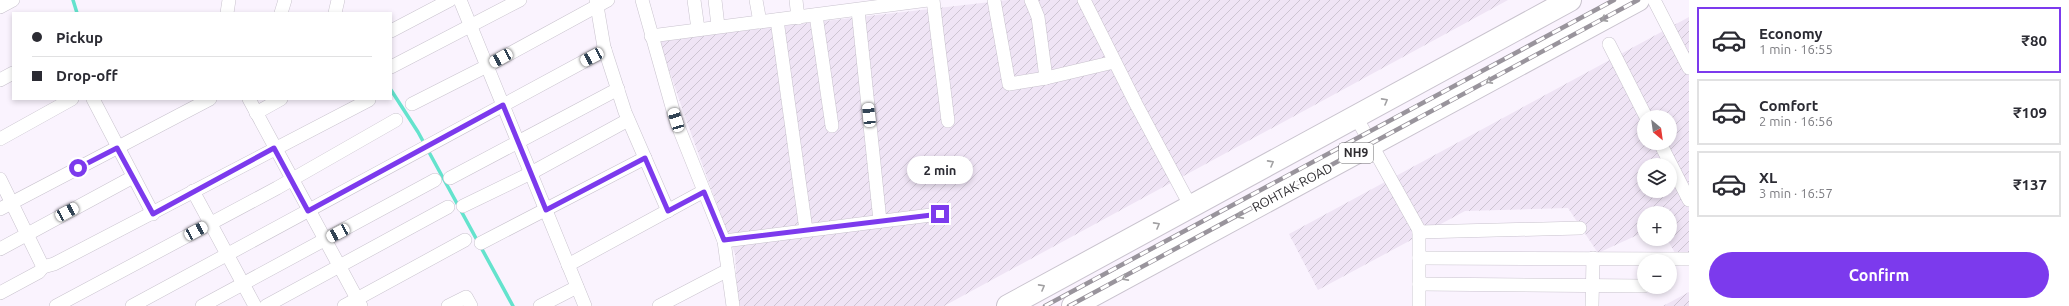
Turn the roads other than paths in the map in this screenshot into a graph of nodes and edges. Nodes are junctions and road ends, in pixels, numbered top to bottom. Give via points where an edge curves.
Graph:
1 (12, 0) edge
2 (230, 0) edge
3 (284, 0) edge
4 (338, 0) edge
5 (450, 0) edge
6 (460, 0) edge
7 (520, 0) edge
8 (642, 0) edge
9 (694, 0) edge
10 (714, 0) edge
11 (756, 0) edge
12 (796, 0) edge
13 (928, 0) edge
14 (933, 0) edge
15 (994, 0) edge
16 (1031, 0) edge
17 (1084, 0) edge
18 (1570, 0) edge
19 (1638, 0) edge
20 (1654, 0) edge
21 (600, 2) edge
22 (0, 7) edge
23 (858, 10) junction
24 (227, 12) edge
25 (281, 12) edge
26 (335, 12) edge
27 (816, 15) junction
28 (798, 18) junction
29 (777, 20) junction
30 (760, 22) junction
31 (470, 26) junction
32 (718, 26) junction
33 (698, 29) junction
34 (392, 30) edge
35 (651, 36) junction
36 (1609, 44) dead end
37 (605, 50) junction
38 (1114, 62) junction
39 (392, 66) edge
40 (487, 66) junction
41 (1689, 68) edge
42 (12, 74) edge
43 (1046, 78) junction
44 (0, 80) edge
45 (618, 90) junction
46 (70, 100) edge
47 (96, 100) edge
48 (208, 100) edge
49 (250, 100) edge
50 (279, 100) edge
51 (369, 100) edge
52 (412, 104) dead end
53 (503, 105) junction
54 (1642, 110) edge
55 (256, 113) junction
56 (1356, 117) junction
57 (396, 120) dead end
58 (628, 120) junction
59 (948, 120) dead end
60 (832, 126) dead end
61 (0, 139) edge
62 (518, 142) junction
63 (1371, 145) junction
64 (117, 148) junction
65 (274, 148) junction
66 (1664, 150) edge
67 (645, 158) junction
68 (531, 173) junction
69 (133, 177) junction
70 (450, 178) dead end
71 (0, 179) edge
72 (291, 179) junction
73 (435, 180) dead end
74 (193, 191) junction
75 (704, 192) junction
76 (1689, 200) edge
77 (13, 203) junction
78 (463, 206) dead end
79 (1191, 206) junction
80 (448, 207) dead end
81 (0, 209) edge
82 (546, 210) junction
83 (308, 211) junction
84 (668, 211) junction
85 (153, 214) junction
86 (940, 214) dead end
87 (880, 221) junction
88 (210, 224) junction
89 (1580, 228) dead end
90 (806, 230) junction
91 (1419, 232) junction
92 (28, 234) junction
93 (324, 240) junction
94 (465, 240) dead end
95 (724, 240) junction
96 (481, 243) dead end
97 (0, 249) edge
98 (227, 255) junction
99 (1419, 258) junction
100 (1593, 258) junction
101 (1689, 259) edge
102 (568, 265) junction
103 (339, 266) junction
104 (43, 267) junction
105 (728, 270) junction
106 (243, 284) junction
107 (1419, 284) junction
108 (1593, 286) junction
109 (1637, 286) edge
110 (577, 287) junction
111 (0, 294) edge
112 (359, 302) edge
113 (56, 306) edge
114 (132, 306) edge
115 (202, 306) edge
116 (255, 306) edge
117 (266, 306) edge
118 (344, 306) edge
119 (448, 306) edge
120 (471, 306) edge
121 (540, 306) edge
122 (585, 306) edge
123 (659, 306) edge
124 (733, 306) edge
125 (1008, 306) edge
126 (1073, 306) edge
127 (1419, 306) edge
128 (1592, 306) edge

1 - 22 street
2 - 24 street
3 - 25 street
4 - 26 street
5 - 34 street
6 - 31 street
7 - 31 street
8 - 35 street
9 - 33 street
10 - 32 street
11 - 30 street
12 - 28 street
13 - 23 street
14 - 59 street
15 - 43 street via 1008,83
16 - 43 street via 1038,17
17 - 38 street
56 -> 18 highway, NH9
19 -> 63 highway, ROHTAK ROAD / NH9
20 - 41 street
21 - 37 street
21 - 40 street
23 - 27 street
23 - 87 street
27 - 28 street
27 - 60 street
28 - 29 street
29 - 30 street
29 - 90 street
30 - 32 street
31 - 39 street
31 - 40 street
32 - 33 street
33 - 35 street
35 - 75 street via 676,120
36 - 54 street
37 - 45 street
37 - 53 street
38 - 43 street
38 - 79 street
40 - 52 street
40 - 53 street
42 - 44 street
45 - 58 street
45 - 62 street
46 - 61 street
47 - 64 street
48 - 64 street
49 - 55 street
50 - 55 street
51 - 65 street
53 - 62 street
53 - 83 street
55 - 65 street
56 - 63 street
79 -> 56 highway, NH9
57 - 72 street
58 - 67 street
58 - 68 street
62 - 68 street
62 - 70 street
63 - 91 street
63 -> 126 highway, ROHTAK ROAD / NH9
64 - 69 street
64 - 77 street
65 - 72 street
65 - 74 street
66 - 76 street
67 - 82 street
67 - 84 street
68 - 78 street
68 - 82 street
69 - 85 street
69 - 92 street
71 - 77 street
72 - 83 street
72 - 88 street
73 - 93 street
74 - 85 street
74 - 88 street
75 - 84 street
75 - 95 street
77 - 81 street
77 - 92 street
125 -> 79 highway, NH9
80 - 103 street
82 - 96 street
82 - 102 street
83 - 93 street
83 - 98 street
84 - 102 street
85 - 104 street via 54,264
86 - 87 street
87 - 90 street
88 - 98 street
88 - 113 street
89 - 91 street
90 - 95 street
91 - 99 street
92 - 97 street
92 - 104 street
93 - 103 street
93 - 106 street
94 - 112 street
95 - 105 street
98 - 106 street
98 - 114 street
99 - 100 street
99 - 107 street
100 - 101 street
100 - 108 street
102 - 110 street
103 - 112 street
103 - 117 street
104 - 111 street via 39,272
105 - 123 street
105 - 124 street
106 - 115 street
106 - 116 street
107 - 108 street
107 - 127 street
108 - 109 street
108 - 128 street
110 - 121 street
110 - 122 street
112 - 118 street
119 - 120 street via 466,297

